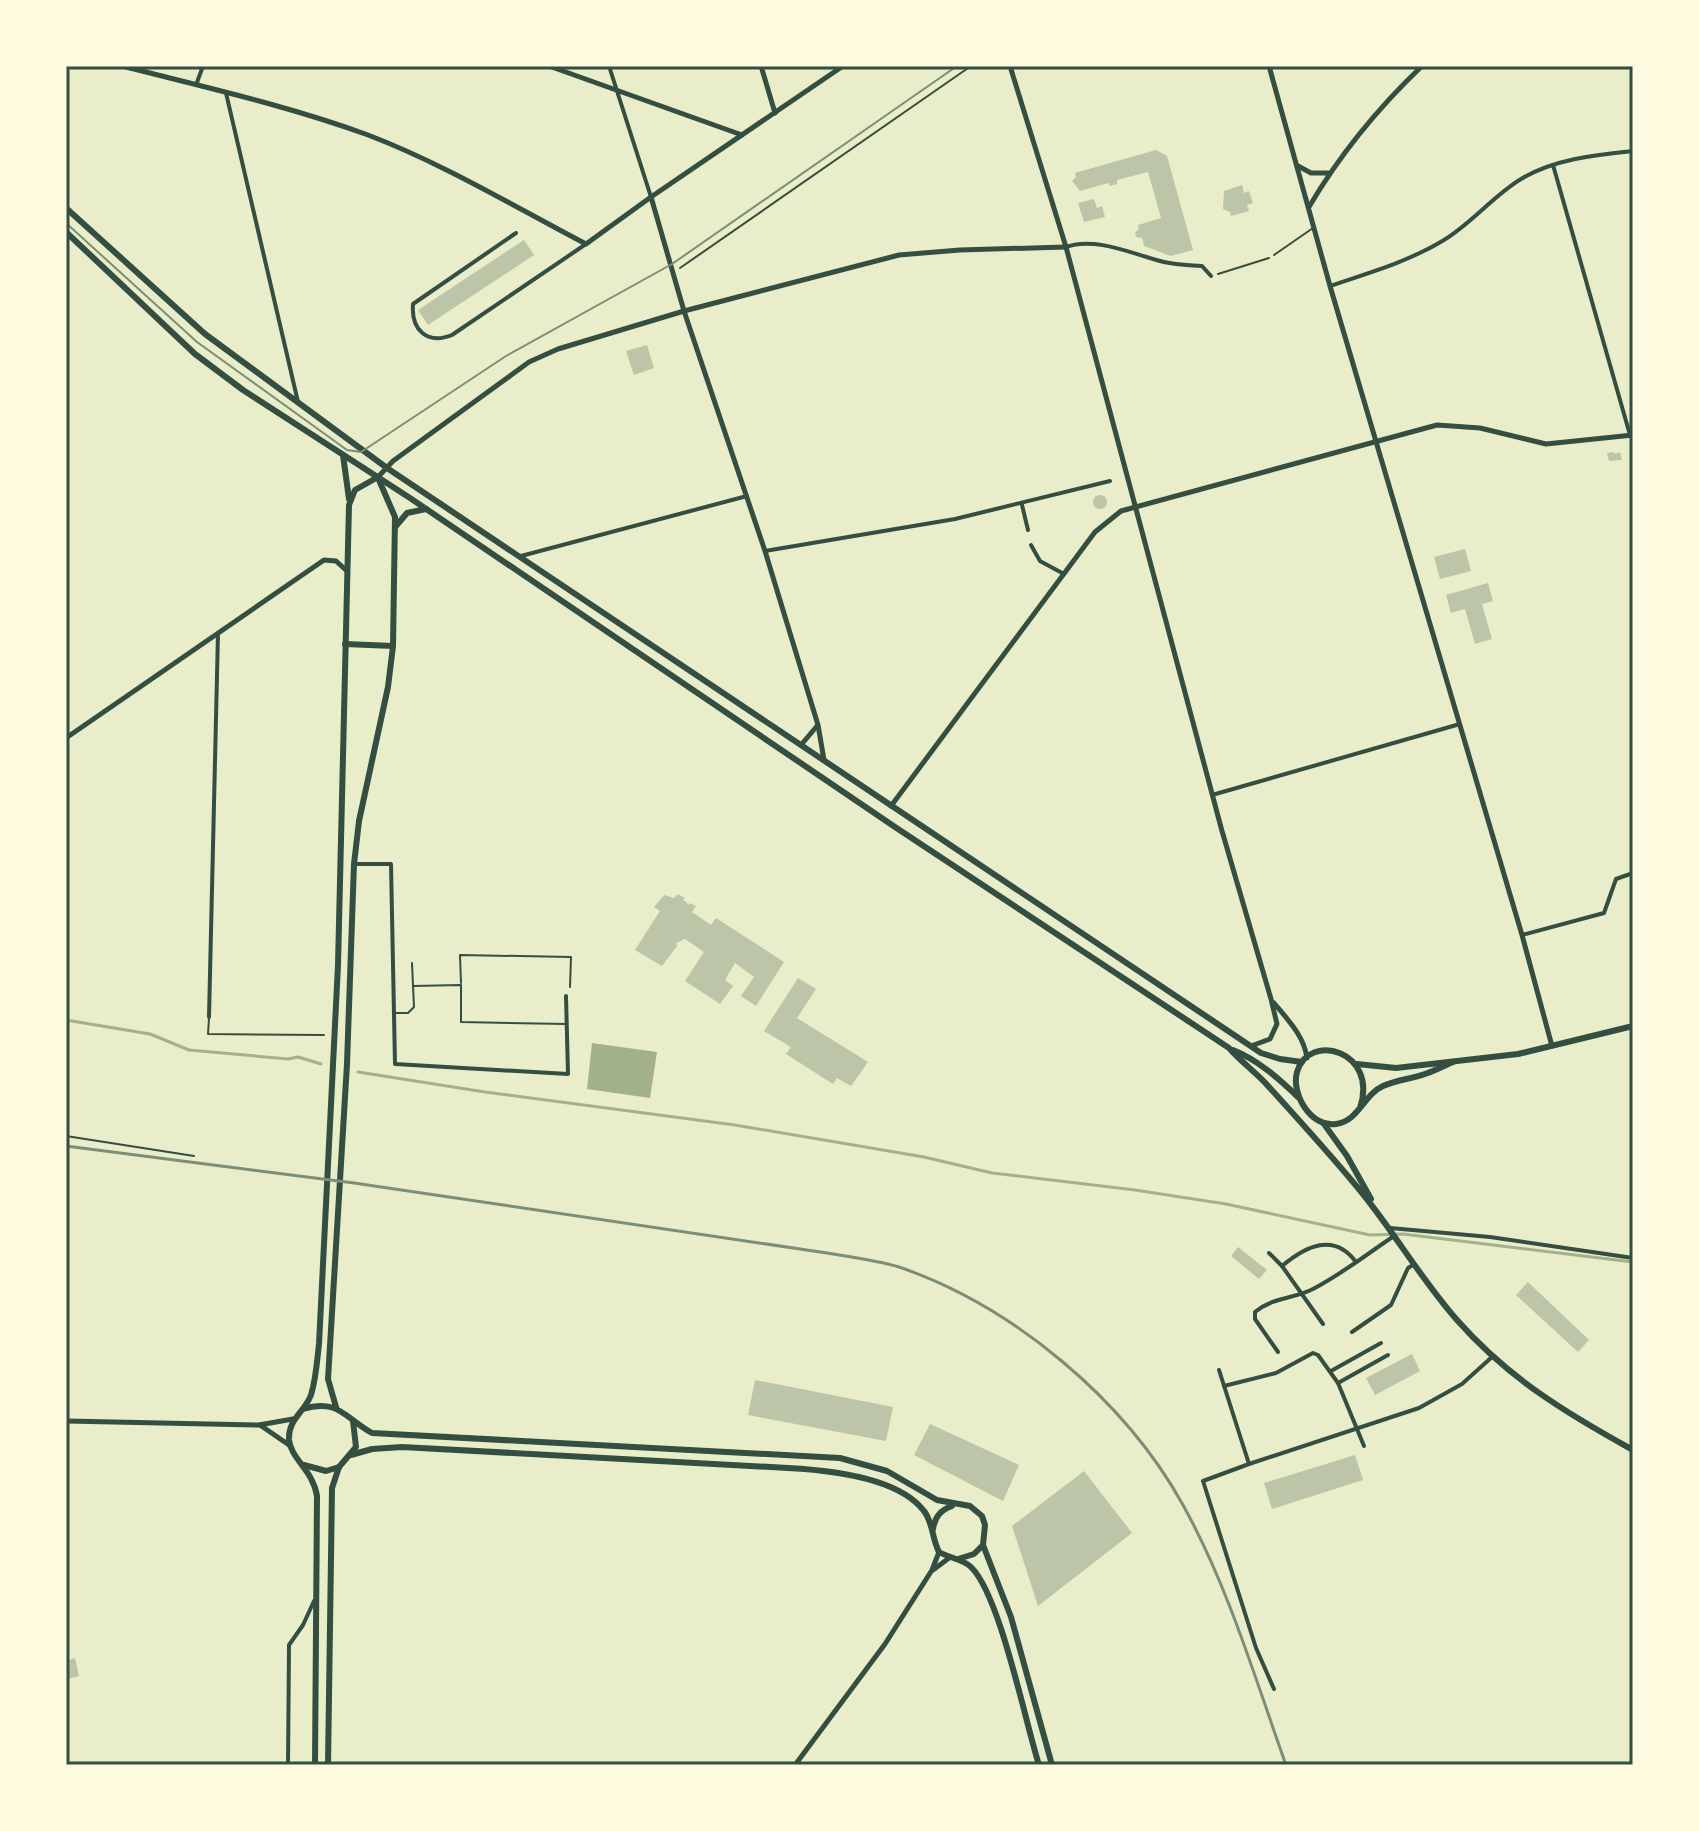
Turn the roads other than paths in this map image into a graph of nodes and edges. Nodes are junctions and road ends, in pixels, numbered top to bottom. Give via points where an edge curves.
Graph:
1 (122, 66) edge
2 (203, 66) edge
3 (549, 66) edge
4 (609, 66) edge
5 (761, 66) edge
6 (843, 66) edge
7 (1010, 66) edge
8 (1269, 66) edge
9 (1422, 66) edge
10 (196, 85) junction
11 (616, 89) junction
12 (226, 93) junction
13 (775, 113) junction
14 (742, 135) junction
15 (1633, 151) edge
16 (1553, 165) junction
17 (1298, 166) junction
18 (1329, 173) junction
19 (651, 197) junction
20 (1309, 207) junction
21 (66, 208) edge
22 (1314, 227) junction
23 (66, 232) edge
24 (516, 233) dead end
25 (586, 244) junction
26 (1066, 247) junction
27 (1274, 255) road end
28 (1211, 276) road end
29 (1330, 286) junction
30 (684, 311) junction
31 (299, 404) junction
32 (1632, 435) edge
33 (1377, 440) junction
34 (343, 455) junction
35 (387, 468) junction
36 (378, 477) junction
37 (1110, 481) dead end
38 (747, 496) junction
39 (349, 505) junction
40 (1022, 505) junction
41 (1136, 506) junction
42 (426, 509) junction
43 (396, 526) junction
44 (1028, 530) dead end
45 (1031, 545) dead end
46 (765, 551) junction
47 (519, 557) junction
48 (347, 571) junction
49 (1064, 574) junction
50 (218, 633) junction
51 (345, 644) junction
52 (393, 646) junction
53 (1460, 724) junction
54 (818, 725) junction
55 (66, 738) edge
56 (801, 745) junction
57 (825, 761) junction
58 (1212, 795) junction
59 (891, 806) junction
60 (354, 864) junction
61 (1633, 873) edge
62 (1522, 935) junction
63 (412, 963) dead end
64 (461, 985) junction
65 (413, 986) junction
66 (570, 987) dead end
67 (566, 996) dead end
68 (1271, 999) junction
69 (395, 1013) junction
70 (209, 1017) joint
71 (567, 1024) junction
72 (1633, 1026) edge
73 (324, 1035) dead end
74 (1250, 1046) junction
75 (1552, 1046) junction
76 (1229, 1048) junction
77 (1305, 1060) junction
78 (1453, 1062) junction
79 (1357, 1064) junction
80 (1298, 1097) junction
81 (1360, 1108) junction
82 (1324, 1124) junction
83 (66, 1136) edge
84 (194, 1156) dead end
85 (1375, 1209) junction
86 (1392, 1234) junction
87 (1269, 1253) dead end
88 (1633, 1258) edge
89 (1356, 1262) junction
90 (1282, 1266) junction
91 (1411, 1266) junction
92 (1301, 1293) junction
93 (1323, 1324) dead end
94 (1352, 1332) dead end
95 (1381, 1343) dead end
96 (1278, 1352) dead end
97 (1388, 1355) dead end
98 (1492, 1357) junction
99 (1219, 1370) dead end
100 (1331, 1371) junction
101 (1338, 1383) junction
102 (1224, 1386) junction
103 (336, 1407) junction
104 (303, 1409) junction
105 (293, 1419) junction
106 (353, 1420) junction
107 (66, 1421) edge
108 (259, 1425) junction
109 (1357, 1429) junction
110 (289, 1445) junction
111 (1364, 1446) dead end
112 (1633, 1450) edge
113 (733, 1452) junction
114 (351, 1455) junction
115 (727, 1464) junction
116 (1249, 1464) junction
117 (304, 1465) junction
118 (339, 1467) junction
119 (956, 1505) junction
120 (932, 1534) junction
121 (983, 1545) junction
122 (939, 1552) junction
123 (954, 1559) junction
124 (932, 1570) junction
125 (316, 1595) junction
126 (1274, 1689) dead end
127 (288, 1765) edge
128 (315, 1765) edge
129 (328, 1765) edge
130 (795, 1765) edge
131 (1039, 1765) edge
132 (1052, 1765) edge

1 - 10 street
2 - 10 street
3 - 11 street
4 - 11 street
5 - 13 street
6 - 13 street
7 - 26 street
8 - 17 street
9 - 18 street
10 - 12 street
11 - 14 street
11 - 19 street
12 - 25 street via 412,154
12 - 31 street
13 - 14 street
14 - 19 street
15 - 16 street
16 - 29 street via 1521,179 1445,240
16 - 32 street
17 - 18 street
17 - 20 street
18 - 20 street
19 - 25 street
19 - 30 street
20 - 22 street
21 - 31 main road via 205,334
22 - 27 lane
22 - 29 street
23 - 34 main road via 204,361
24 - 25 street via 413,304 423,336 442,340 452,335
26 - 28 street via 1093,245 1202,266
26 - 30 street via 899,255
26 - 41 street
29 - 33 street
30 - 35 street via 529,362
30 - 38 street
31 - 35 main road
32 - 33 street via 1546,444 1480,428 1437,425
33 - 41 street
33 - 53 street
34 - 36 main road
34 - 39 main road
35 - 36 street
35 - 47 main road
36 - 39 main road via 355,490
36 - 42 main road
36 - 43 main road
37 - 40 street
38 - 46 street
38 - 47 street
39 - 48 main road
40 - 44 street
40 - 46 street
41 - 49 street via 1109,518
41 - 58 street
42 - 43 main road via 407,513
42 - 76 main road
43 - 52 main road
45 - 49 street via 1040,561
46 - 54 street
47 - 56 main road
48 - 50 street via 336,561 324,560
48 - 51 main road
49 - 59 street
50 - 55 street
50 - 70 street
51 - 52 main road
51 - 104 main road via 327,1205 315,1378
52 - 60 main road
53 - 58 street
53 - 62 street
54 - 56 street
54 - 57 street
56 - 57 main road
57 - 59 main road
58 - 68 street
59 - 74 main road
60 - 69 street via 391,864
60 - 103 main road via 328,1379
61 - 62 street via 1616,879 1604,913
62 - 75 street
63 - 65 lane
64 - 65 lane
64 - 66 lane via 460,955 571,957
64 - 71 lane via 461,1022
65 - 69 lane via 414,1007
67 - 71 street
68 - 74 street via 1277,1024 1270,1039
68 - 77 street via 1305,1046
69 - 71 street via 395,1064 568,1074
70 - 73 lane via 208,1034
72 - 75 main road
74 - 77 main road via 1273,1058
75 - 78 main road
76 - 80 main road via 1257,1062
76 - 85 main road
77 - 79 main road via 1332,1051
77 - 80 main road via 1297,1072
78 - 79 main road via 1396,1068
78 - 81 main road via 1380,1087
79 - 81 main road via 1363,1089
80 - 82 main road
81 - 82 main road via 1350,1120
82 - 85 main road
83 - 84 lane
85 - 86 main road
86 - 88 street via 1490,1237
86 - 89 street
86 - 91 main road
87 - 90 street
89 - 90 street via 1343,1248 1321,1245 1300,1251
89 - 92 street
90 - 92 street
91 - 94 street via 1391,1305
91 - 98 main road
92 - 93 street
92 - 96 street via 1270,1301 1255,1312
95 - 100 street
97 - 101 street
98 - 109 street via 1462,1384 1419,1408
98 - 112 main road via 1553,1405
99 - 102 street
100 - 101 street
100 - 102 street via 1313,1353 1276,1373
101 - 109 street
102 - 116 street
103 - 104 main road
103 - 106 main road
104 - 105 main road
105 - 108 street
105 - 110 main road
106 - 113 main road via 372,1433
106 - 114 main road via 356,1447
107 - 108 street
108 - 110 street
109 - 111 street
109 - 116 street
110 - 117 main road
113 - 115 main road via 735,1461
113 - 119 main road via 857,1461
114 - 115 main road via 402,1447
114 - 118 main road
115 - 120 main road via 819,1470 875,1482 923,1509
116 - 126 street via 1203,1481
117 - 118 main road via 326,1471
117 - 125 main road via 317,1496
118 - 129 main road via 331,1505
119 - 120 main road via 934,1519
119 - 121 main road via 970,1506 982,1516
120 - 122 main road
121 - 123 main road via 974,1554
121 - 132 main road via 1011,1617
122 - 123 main road
122 - 124 street
123 - 124 street
123 - 131 main road via 976,1572 992,1604
124 - 130 street via 885,1644
125 - 127 street via 289,1645
125 - 128 main road

